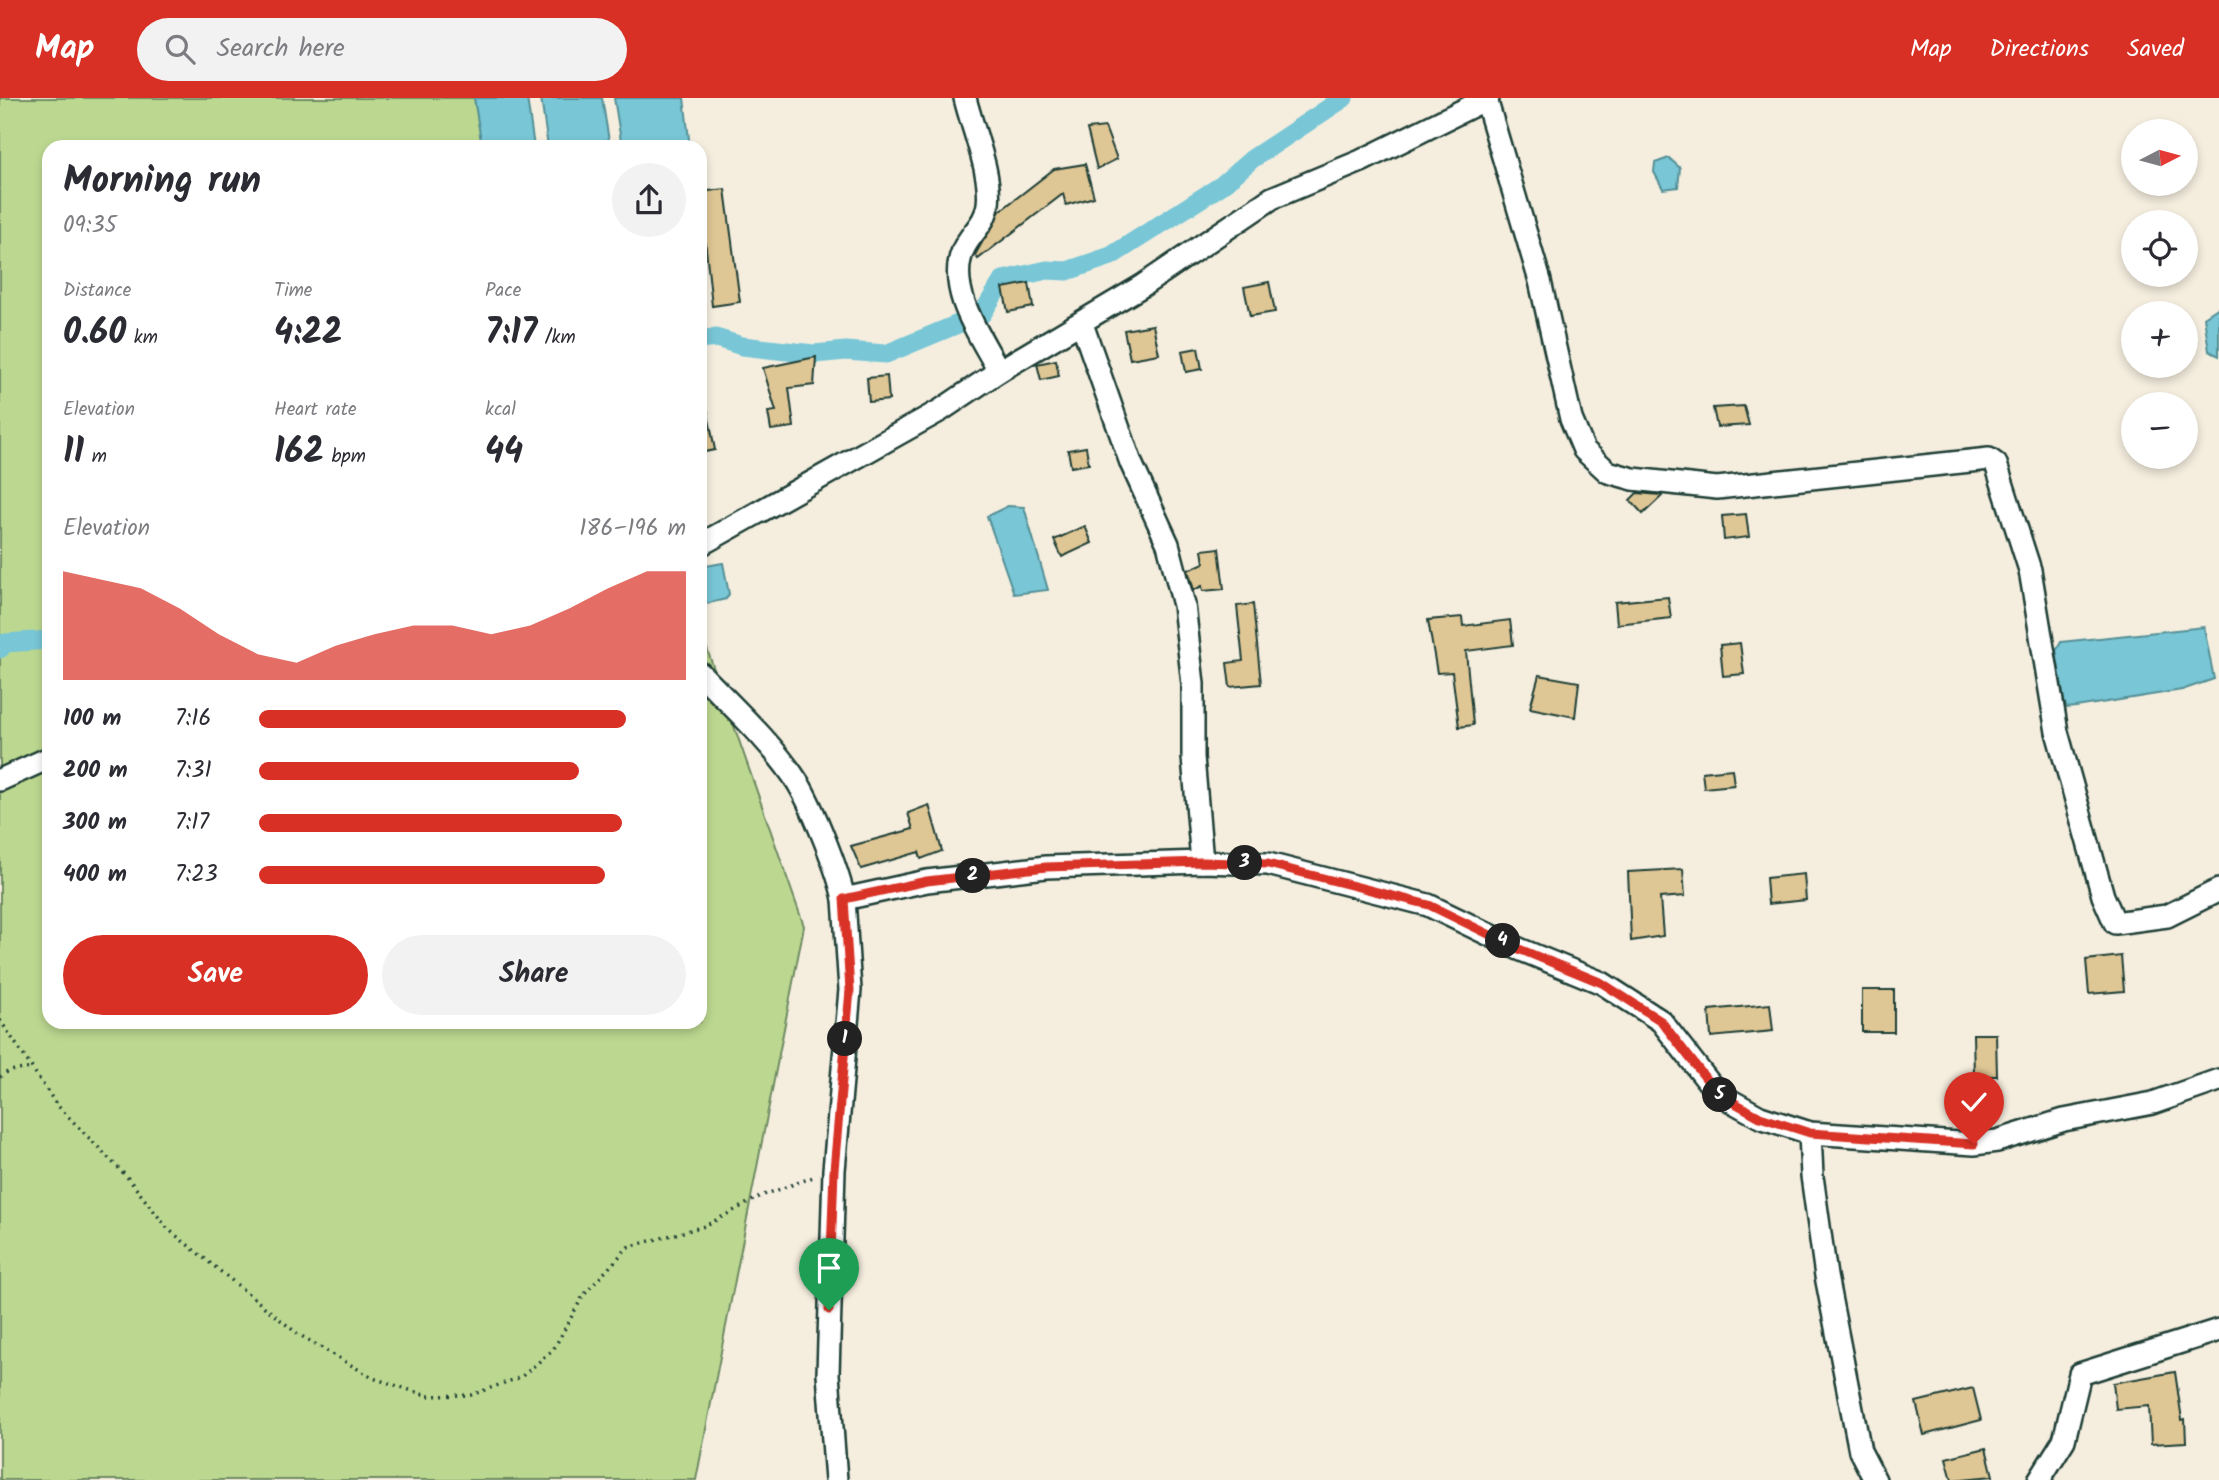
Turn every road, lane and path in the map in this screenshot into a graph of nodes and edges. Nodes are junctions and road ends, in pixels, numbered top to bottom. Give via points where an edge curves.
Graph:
1 (965, 98) edge
2 (1487, 99) edge
3 (1082, 324) junction
4 (999, 371) junction
5 (707, 541) edge
6 (707, 680) edge
7 (42, 761) edge
8 (0, 780) edge
9 (1202, 862) junction
10 (2219, 890) edge
11 (844, 899) junction
12 (0, 1020) edge
13 (33, 1068) junction
14 (0, 1077) edge
15 (2219, 1080) edge
16 (1810, 1133) junction
17 (834, 1170) junction
18 (2219, 1330) edge
19 (836, 1480) edge
20 (1875, 1480) edge
21 (2039, 1480) edge

1 - 4 street via 988,202 983,223 968,237 960,257 960,275 965,307
2 - 3 street via 1272,198
2 - 10 street via 1540,281 1571,419 1584,450 1608,472 1717,488 1989,459 1996,464 2032,582 2057,732 2103,896 2115,923 2167,916
3 - 4 street
3 - 9 street via 1131,463 1168,544 1184,605
4 - 5 street via 941,411
6 - 11 street via 798,783 840,879
7 - 8 street
9 - 11 street via 1046,867 927,881
9 - 16 street via 1268,864 1429,905 1602,983 1661,1021 1717,1093 1760,1117
11 - 17 street via 850,990
12 - 13 path
13 - 14 path
13 - 17 path via 56,1104 127,1177 168,1229 298,1334 373,1378 428,1396 471,1395 521,1377 553,1350 583,1296 628,1247 705,1226 761,1196
15 - 16 street via 2152,1102 1974,1144
16 - 20 street via 1826,1276 1860,1451
17 - 19 street via 828,1374
18 - 21 street via 2080,1374 2064,1440

